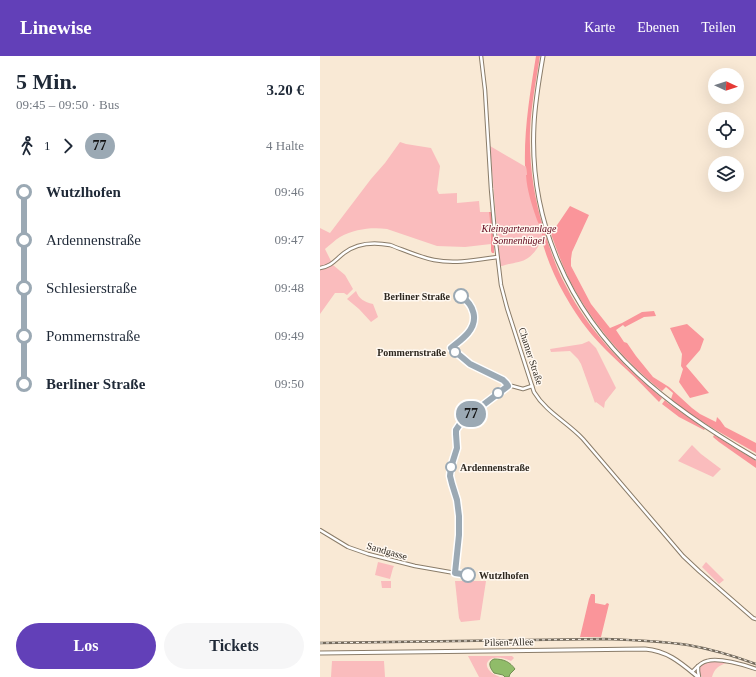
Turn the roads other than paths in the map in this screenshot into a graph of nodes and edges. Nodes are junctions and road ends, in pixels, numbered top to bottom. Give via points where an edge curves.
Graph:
1 (481, 56) edge
2 (543, 56) edge
3 (497, 257) junction
4 (320, 268) edge
5 (532, 386) junction
6 (756, 458) edge
7 (320, 530) edge
8 (756, 619) edge
9 (320, 653) edge
10 (698, 666) junction
11 (756, 669) edge
12 (692, 672) junction
13 (698, 677) edge

1 - 3 street, Chamer Straße
2 - 6 main road via 534,115 534,160 545,226 572,292 598,331 638,374 715,434
3 - 4 street via 464,262 443,261 390,245 367,244 353,248 331,265
3 - 5 street, Chamer Straße via 502,292
5 - 7 street, Sandgasse via 523,389 508,386 457,427 457,450 450,476 459,516 455,573 368,554 348,547
5 - 8 street, Chamer Straße via 541,402 583,438 683,556
9 - 12 main road, Pilsen-Allee via 645,649 668,655
10 - 11 street via 712,660
10 - 12 street
10 - 13 street
12 - 13 main road, Pilsen-Allee

